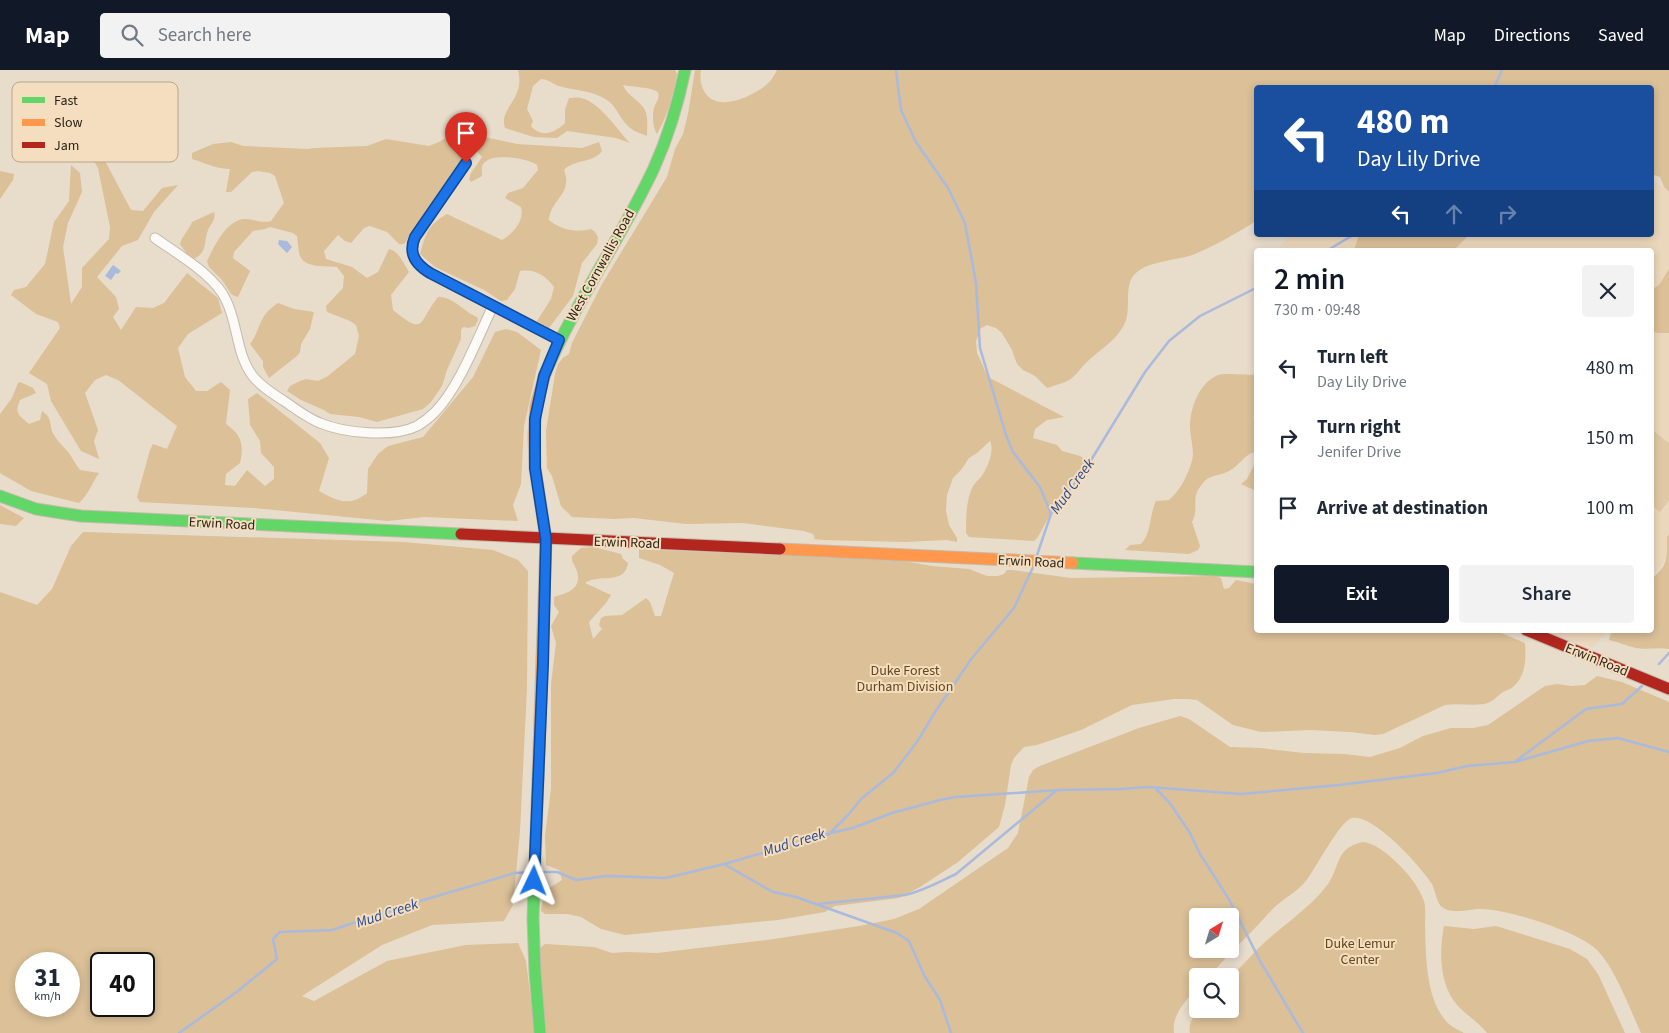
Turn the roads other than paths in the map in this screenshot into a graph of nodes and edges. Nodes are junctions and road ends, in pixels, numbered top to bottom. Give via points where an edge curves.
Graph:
1 (686, 70) edge
2 (466, 163) dead end
3 (155, 238) dead end
4 (493, 306) junction
5 (559, 340) junction
6 (0, 496) edge
7 (546, 539) junction
8 (1254, 572) edge
9 (1533, 633) edge
10 (1669, 689) edge
11 (540, 1033) edge

1 - 5 main road, West Cornwallis Road via 660,155
2 - 4 street via 411,247 414,258 425,270
3 - 4 street via 222,292 245,360 257,380 312,420 340,429 380,432 409,429 423,422 452,391
4 - 5 street
5 - 7 main road, West Cornwallis Road via 544,376 535,419 535,468
6 - 7 main road, Erwin Road via 36,509 81,516
7 - 8 main road, Erwin Road
7 - 11 main road, West Cornwallis Road via 534,861 535,972
9 - 10 main road, Erwin Road

